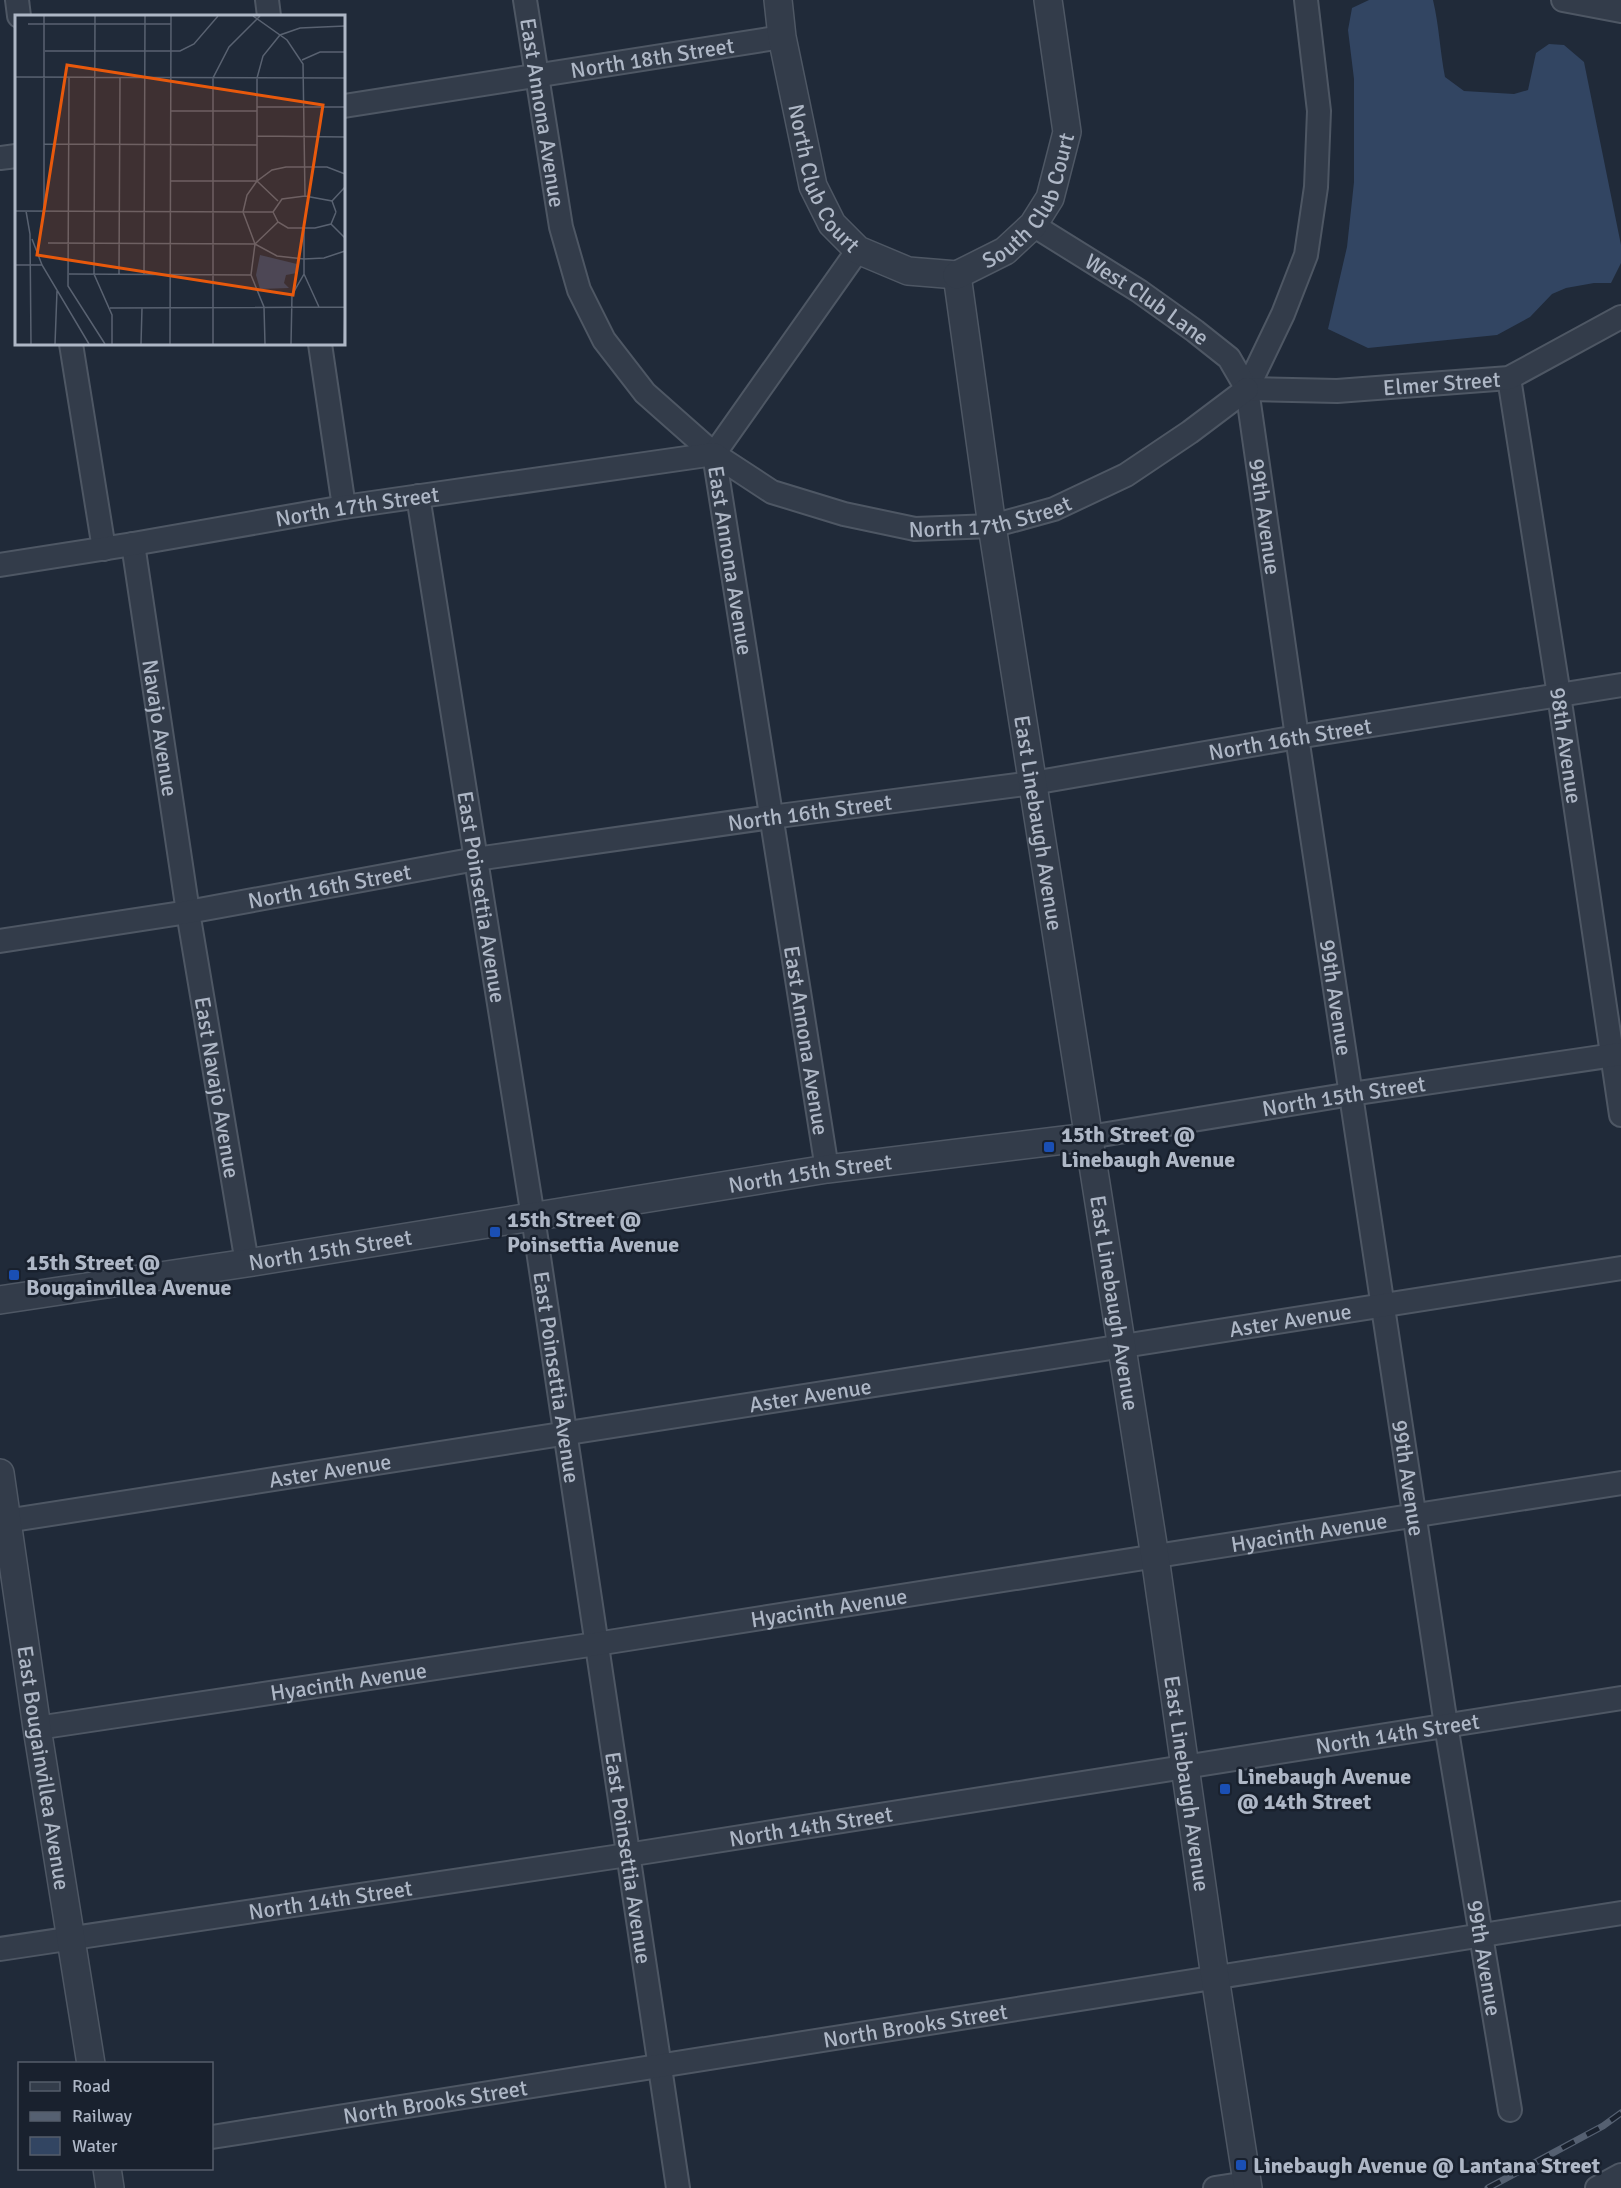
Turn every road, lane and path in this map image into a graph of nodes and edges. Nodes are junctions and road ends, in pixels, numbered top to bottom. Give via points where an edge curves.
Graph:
1 (17, 0) edge
2 (267, 0) edge
3 (525, 0) edge
4 (778, 0) edge
5 (1048, 0) edge
6 (1306, 0) edge
7 (1563, 0) edge
8 (1621, 11) edge
9 (19, 15) edge
10 (269, 15) edge
11 (783, 37) junction
12 (536, 76) junction
13 (345, 106) edge
14 (15, 156) edge
15 (0, 158) edge
16 (1033, 225) junction
17 (858, 250) junction
18 (957, 275) junction
19 (1621, 317) edge
20 (71, 345) edge
21 (320, 345) edge
22 (1509, 378) junction
23 (1247, 389) junction
24 (714, 454) junction
25 (418, 496) junction
26 (344, 507) junction
27 (992, 526) junction
28 (133, 544) junction
29 (104, 549) junction
30 (0, 565) edge
31 (1621, 685) edge
32 (1559, 695) junction
33 (1297, 737) junction
34 (1033, 783) junction
35 (771, 817) junction
36 (476, 859) junction
37 (189, 912) junction
38 (0, 941) edge
39 (1617, 1054) edge
40 (1351, 1094) junction
41 (1621, 1115) edge
42 (1089, 1137) junction
43 (827, 1169) junction
44 (533, 1217) junction
45 (247, 1263) junction
46 (1621, 1268) edge
47 (0, 1300) edge
48 (1384, 1306) junction
49 (1122, 1346) junction
50 (565, 1433) junction
51 (0, 1473) edge
52 (1621, 1483) edge
53 (1415, 1515) junction
54 (4, 1522) edge
55 (1155, 1557) junction
56 (596, 1644) junction
57 (1621, 1698) edge
58 (1446, 1725) junction
59 (37, 1728) junction
60 (1184, 1768) junction
61 (627, 1855) junction
62 (1621, 1912) edge
63 (1480, 1935) junction
64 (71, 1939) junction
65 (0, 1949) edge
66 (1215, 1977) junction
67 (91, 2062) edge
68 (660, 2066) junction
69 (1510, 2110) dead end
70 (213, 2137) edge
71 (107, 2170) edge
72 (1621, 2175) edge
73 (1248, 2186) edge
74 (110, 2188) edge
75 (678, 2188) edge
76 (1215, 2188) edge
77 (1597, 2188) edge

1 - 9 street
2 - 10 street
3 - 12 street, East Annona Avenue
4 - 11 street, North Club Court
5 - 16 street, South Club Court via 1067,132 1050,198
6 - 23 street via 1319,111 1315,199 1306,255
7 - 8 street
11 - 12 street, North 18th Street
11 - 17 street, North Club Court via 813,186 832,224
12 - 13 street, North 18th Street
12 - 24 street, East Annona Avenue via 561,227 579,290 604,340 645,393
14 - 15 street
16 - 18 street, South Club Court via 1005,251
16 - 23 street, West Club Lane via 1195,331 1229,358
17 - 18 street, North Club Court via 908,271
17 - 24 street
18 - 27 street, East Linebaugh Avenue
19 - 22 street, Elmer Street
20 - 29 street
21 - 26 street
22 - 23 street, Elmer Street via 1336,391
22 - 32 street, 98th Avenue
23 - 27 street, North 17th Street via 1126,475 1054,509
23 - 33 street, 99th Avenue
24 - 25 street, North 17th Street
24 - 27 street, North 17th Street via 772,492 844,514 915,529
24 - 35 street, East Annona Avenue
25 - 26 street, North 17th Street
25 - 36 street, East Poinsettia Avenue
26 - 28 street, North 17th Street
27 - 34 street, East Linebaugh Avenue
28 - 29 street, North 17th Street
28 - 37 street, Navajo Avenue
29 - 30 street, North 17th Street
31 - 32 street, North 16th Street
32 - 33 street, North 16th Street
32 - 39 street, 98th Avenue
33 - 34 street, North 16th Street
33 - 40 street, 99th Avenue
34 - 35 street, North 16th Street
34 - 42 street, East Linebaugh Avenue
35 - 36 street, North 16th Street
35 - 43 street, East Annona Avenue
36 - 37 street, North 16th Street
36 - 44 street, East Poinsettia Avenue
37 - 38 street, North 16th Street
37 - 45 street, East Navajo Avenue
39 - 40 street, North 15th Street
39 - 41 street, 98th Avenue
40 - 42 street, North 15th Street
40 - 48 street, 99th Avenue
42 - 43 street, North 15th Street
42 - 49 street, East Linebaugh Avenue
43 - 44 street, North 15th Street
44 - 45 street, North 15th Street
44 - 50 street, East Poinsettia Avenue
45 - 47 street, North 15th Street
46 - 48 street, Aster Avenue
48 - 49 street, Aster Avenue
48 - 53 street, 99th Avenue
49 - 50 street, Aster Avenue
49 - 55 street, East Linebaugh Avenue
50 - 54 street, Aster Avenue
50 - 56 street, East Poinsettia Avenue
51 - 54 street, East Bougainvillea Avenue
52 - 53 street, Hyacinth Avenue
53 - 55 street, Hyacinth Avenue
53 - 58 street, 99th Avenue
54 - 59 street, East Bougainvillea Avenue
55 - 56 street, Hyacinth Avenue
55 - 60 street, East Linebaugh Avenue
56 - 59 street, Hyacinth Avenue
56 - 61 street, East Poinsettia Avenue
57 - 58 street, North 14th Street
58 - 60 street, North 14th Street
58 - 63 street, 99th Avenue
59 - 64 street, East Bougainvillea Avenue
60 - 61 street, North 14th Street
60 - 66 street, East Linebaugh Avenue
61 - 64 street, North 14th Street
61 - 68 street, East Poinsettia Avenue
62 - 63 street, North Brooks Street
63 - 66 street, North Brooks Street
63 - 69 street, 99th Avenue
64 - 65 street, North 14th Street
64 - 67 street, East Bougainvillea Avenue
66 - 68 street, North Brooks Street
66 - 73 street, East Linebaugh Avenue
68 - 70 street, North Brooks Street
68 - 75 street, East Poinsettia Avenue
71 - 74 street
72 - 77 street
73 - 76 street

